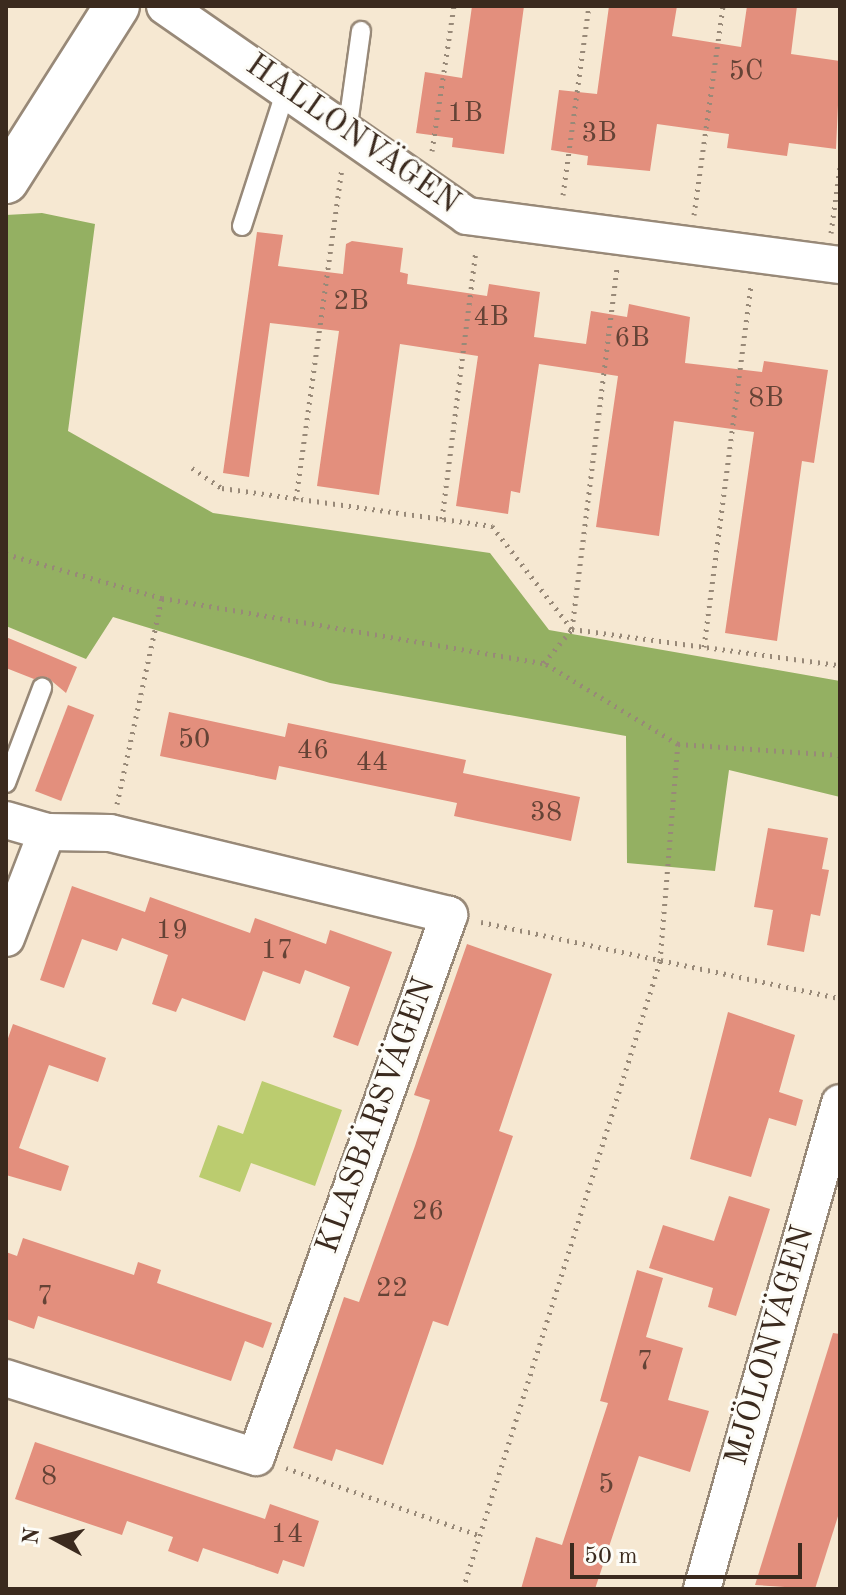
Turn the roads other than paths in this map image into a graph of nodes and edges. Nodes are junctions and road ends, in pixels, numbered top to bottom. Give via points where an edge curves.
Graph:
1 (117, 6) edge
2 (165, 6) edge
3 (361, 31) dead end
4 (286, 90) junction
5 (347, 132) junction
6 (6, 181) edge
7 (242, 226) dead end
8 (833, 264) edge
9 (42, 688) dead end
10 (6, 783) edge
11 (6, 820) edge
12 (47, 832) junction
13 (6, 938) edge
14 (840, 1103) edge
15 (6, 1378) edge
16 (702, 1589) edge

1 - 6 street
2 - 4 street, HALLONVÄGEN
3 - 5 lane
4 - 5 street, HALLONVÄGEN
4 - 7 lane
5 - 8 street, HALLONVÄGEN via 467,216
9 - 10 lane
11 - 12 street
12 - 13 street
12 - 15 street, KLASBÄRSVÄGEN via 110,833 449,915 256,1457
14 - 16 street, MJÖLONVÄGEN

